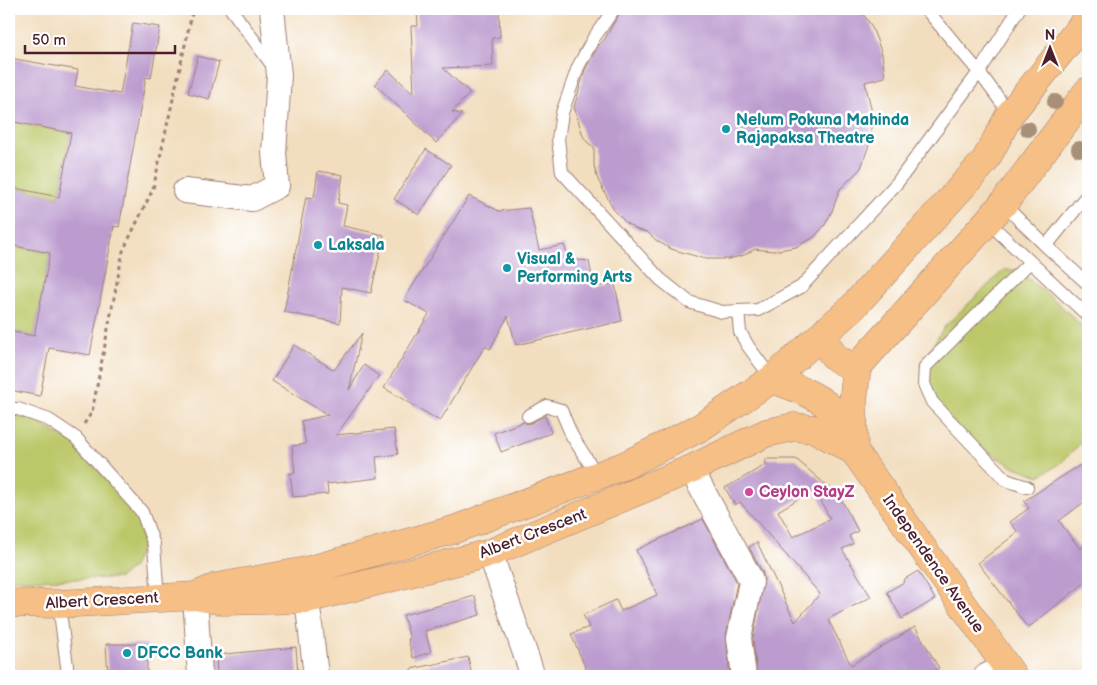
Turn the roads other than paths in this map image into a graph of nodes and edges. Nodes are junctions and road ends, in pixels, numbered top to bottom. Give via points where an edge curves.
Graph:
1 (231, 9) edge
2 (272, 9) edge
3 (614, 9) edge
4 (926, 9) edge
5 (1019, 9) edge
6 (1088, 18) edge
7 (980, 72) junction
8 (279, 75) junction
9 (1088, 91) edge
10 (1010, 114) junction
11 (185, 191) dead end
12 (1088, 194) edge
13 (996, 213) junction
14 (1046, 246) junction
15 (1030, 262) junction
16 (1088, 284) edge
17 (738, 311) junction
18 (1088, 316) edge
19 (825, 331) junction
20 (858, 367) junction
21 (772, 379) junction
22 (9, 409) edge
23 (528, 416) dead end
24 (854, 451) junction
25 (691, 469) junction
26 (596, 475) junction
27 (1027, 487) dead end
28 (553, 493) junction
29 (534, 534) junction
30 (490, 553) junction
31 (195, 596) junction
32 (158, 598) junction
33 (307, 600) junction
34 (9, 603) edge
35 (59, 604) junction
36 (1002, 673) edge
37 (64, 676) edge
38 (200, 676) edge
39 (316, 676) edge
40 (533, 676) edge
41 (744, 676) edge

1 - 8 lane
2 - 8 street
3 - 17 lane via 578,67 562,114 558,139 562,172 660,279 689,302 722,312
4 - 7 lane
5 - 7 lane
6 - 10 main road, Albert Crescent
7 - 10 lane
7 - 17 lane via 897,183 801,287 758,310
8 - 11 street via 274,153 277,186 252,199
9 - 13 main road
10 - 19 main road, Albert Crescent via 985,161 853,307
12 - 14 lane
13 - 14 lane
13 - 15 lane
13 - 20 main road
14 - 16 lane
15 - 18 lane
15 - 27 lane via 925,367 924,384 932,402 1006,480
17 - 21 lane via 740,332
19 - 20 main road via 826,345 834,357
19 - 21 main road, Albert Crescent
20 - 24 main road via 853,402
21 - 24 main road, Independence Avenue via 824,404 836,416
21 - 26 main road, Albert Crescent via 701,426 626,465
22 - 32 lane via 18,408 49,420 76,438 142,512 154,545
23 - 26 lane via 547,406 561,410 572,436
24 - 25 main road, Albert Crescent via 815,429 794,426 766,434
24 - 36 main road, Independence Avenue
25 - 29 main road, Albert Crescent
25 - 41 street via 750,578 739,638
26 - 28 main road, Albert Crescent
28 - 29 main road
28 - 31 main road, Albert Crescent via 453,530 306,570 217,587
29 - 30 main road, Albert Crescent
30 - 33 main road, Albert Crescent
30 - 40 street
31 - 32 main road, Albert Crescent
31 - 33 main road, Albert Crescent via 223,602
31 - 38 street
32 - 35 main road, Albert Crescent
33 - 39 street
34 - 35 main road, Albert Crescent
35 - 37 lane via 68,674

